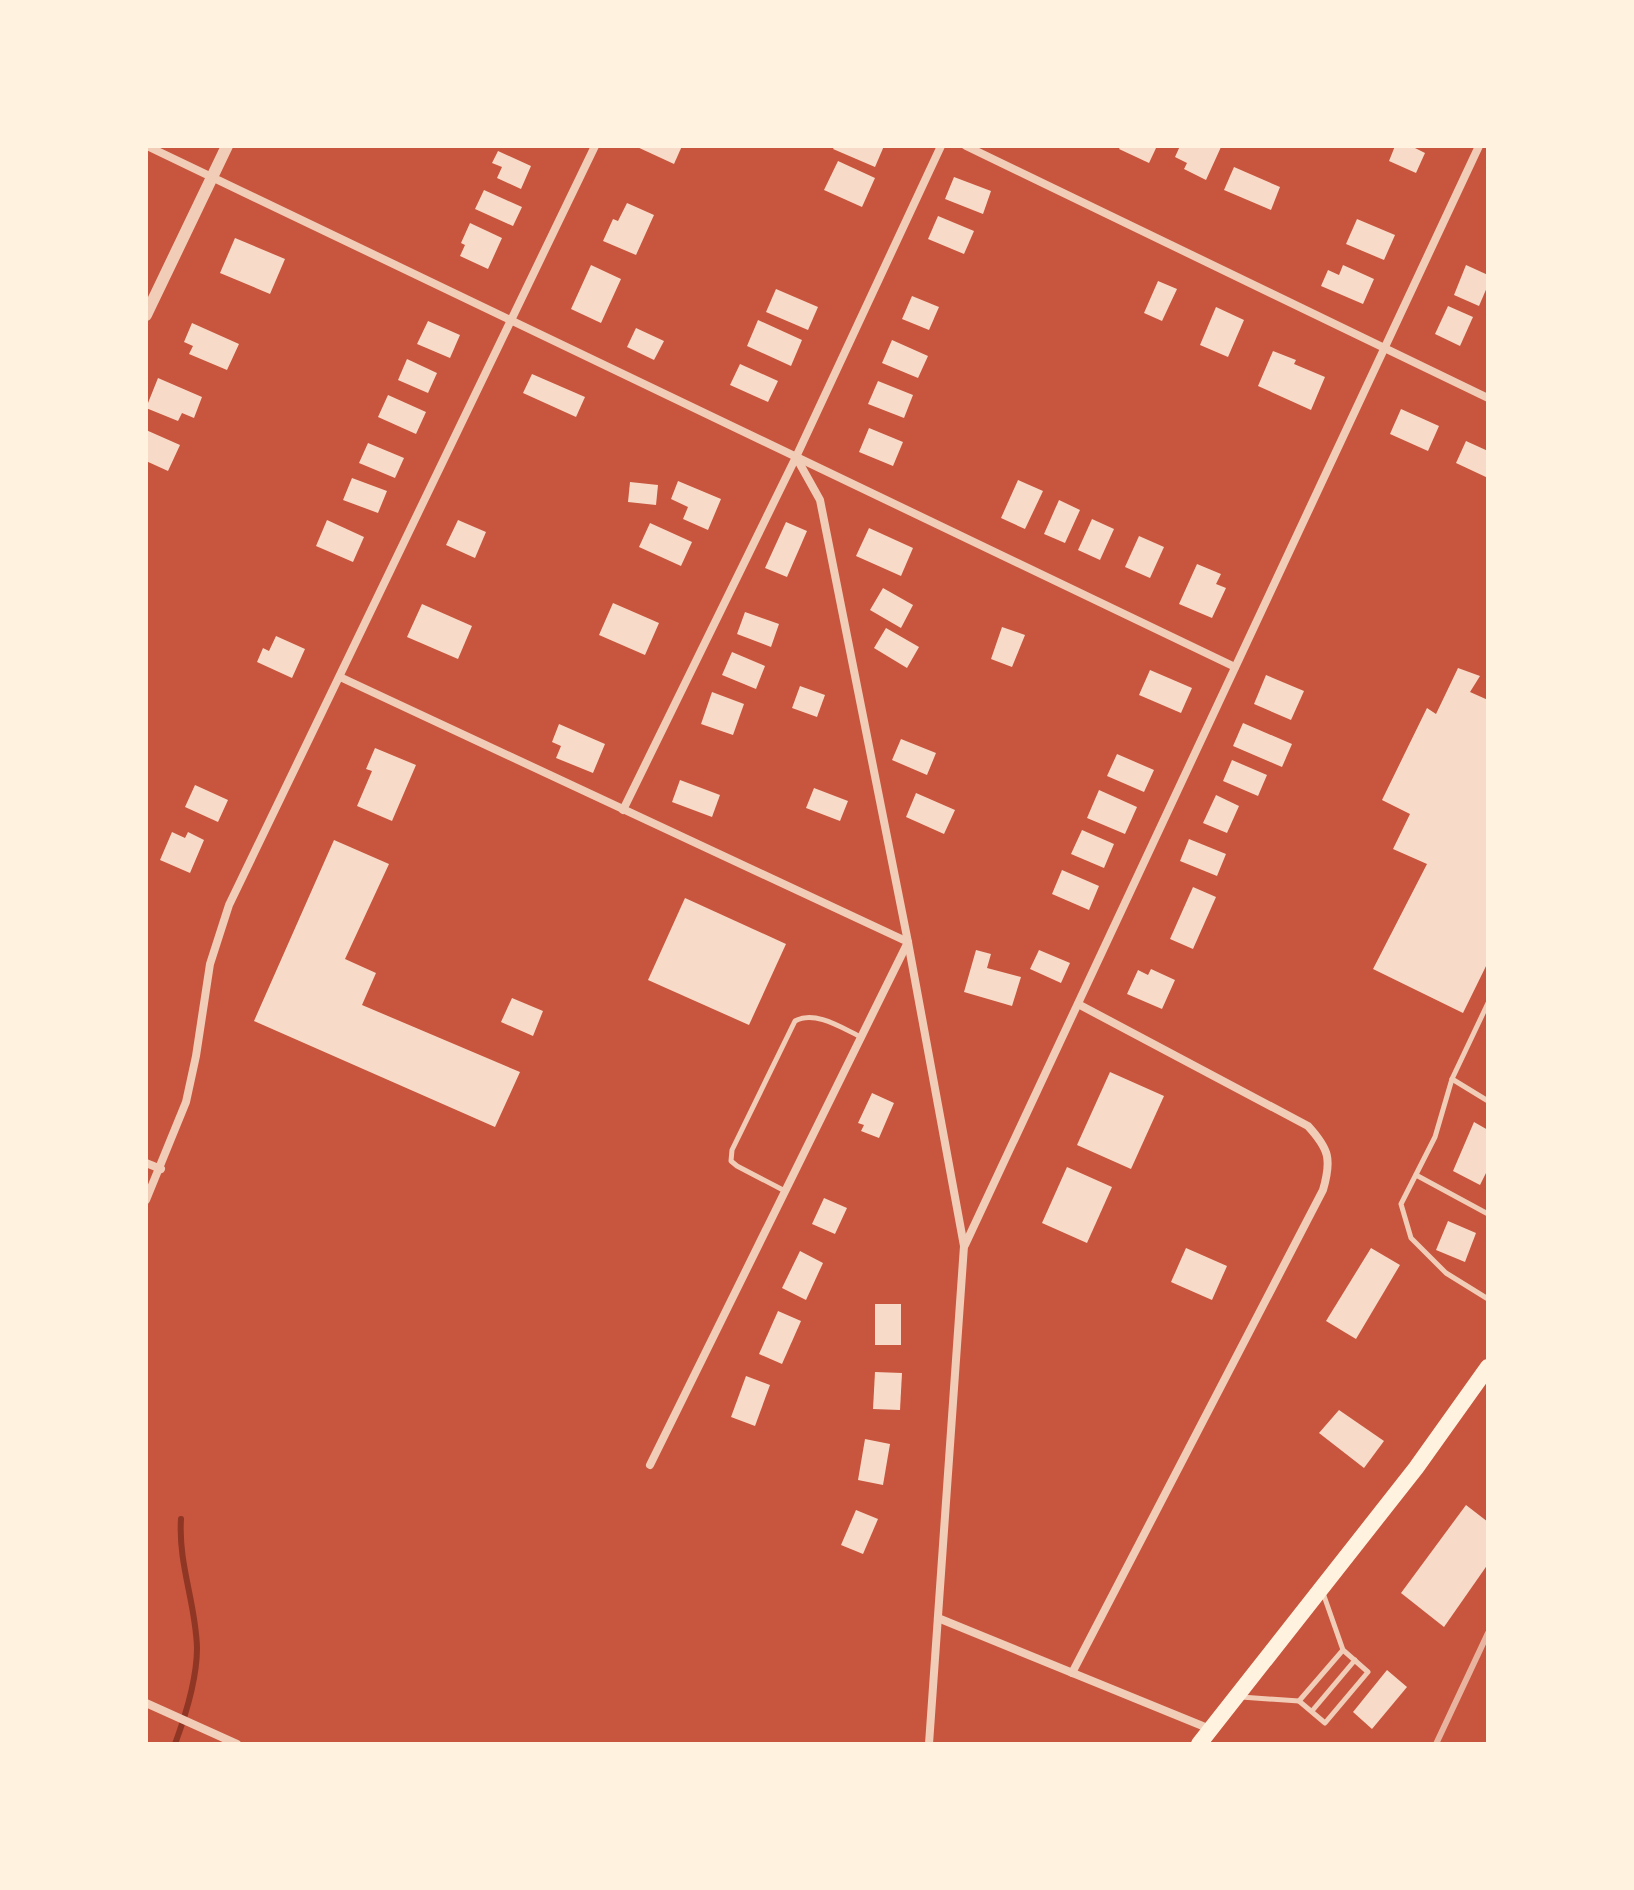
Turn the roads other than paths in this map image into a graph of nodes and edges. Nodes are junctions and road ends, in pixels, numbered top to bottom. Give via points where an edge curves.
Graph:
1 (147, 146) edge
2 (227, 146) edge
3 (595, 146) edge
4 (941, 146) edge
5 (966, 146) edge
6 (1479, 146) edge
7 (212, 177) junction
8 (146, 315) edge
9 (511, 320) junction
10 (1386, 349) junction
11 (1488, 398) edge
12 (796, 457) junction
13 (1235, 667) junction
14 (340, 677) junction
15 (623, 810) junction
16 (908, 942) junction
17 (1488, 1003) edge
18 (1078, 1004) junction
19 (861, 1037) junction
20 (1452, 1079) junction
21 (1488, 1101) edge
22 (146, 1163) edge
23 (161, 1169) junction
24 (1416, 1175) junction
25 (785, 1191) junction
26 (146, 1200) edge
27 (1488, 1214) edge
28 (964, 1246) junction
29 (1488, 1299) edge
30 (1488, 1367) edge
31 (650, 1465) dead end
32 (1322, 1588) junction
33 (938, 1618) junction
34 (1343, 1650) junction
35 (1355, 1660) junction
36 (1072, 1673) junction
37 (1236, 1697) junction
38 (1299, 1701) junction
39 (146, 1703) edge
40 (1312, 1711) junction
41 (1211, 1730) junction
42 (237, 1744) edge
43 (929, 1744) edge
44 (1199, 1744) edge

1 - 7 street
2 - 7 street
3 - 9 street
4 - 12 street
5 - 10 street
6 - 10 street
7 - 8 street
7 - 9 street
9 - 12 street
9 - 14 street
10 - 11 street
10 - 13 street
12 - 13 street
12 - 15 street
12 - 16 street via 820,500
13 - 18 street
14 - 15 street
14 - 23 street via 229,905 210,964 186,1102
15 - 16 street
16 - 19 street
16 - 28 street
17 - 20 lane
18 - 28 street
18 - 36 street via 1308,1126 1324,1144 1330,1167 1323,1190
19 - 25 street
19 - 25 lane via 815,1017 795,1021 731,1161
20 - 21 lane
20 - 24 lane via 1435,1137
22 - 23 street
23 - 26 street
24 - 27 lane
24 - 29 lane via 1401,1204 1411,1238 1446,1273
25 - 31 street
28 - 33 street
30 - 32 main road
32 - 34 lane
32 - 37 main road
33 - 36 street
33 - 43 street
34 - 35 lane
34 - 38 lane
35 - 40 lane
35 - 40 lane via 1368,1672 1325,1723
36 - 41 street
37 - 38 lane
37 - 41 main road
38 - 40 lane
39 - 42 street
41 - 44 main road

